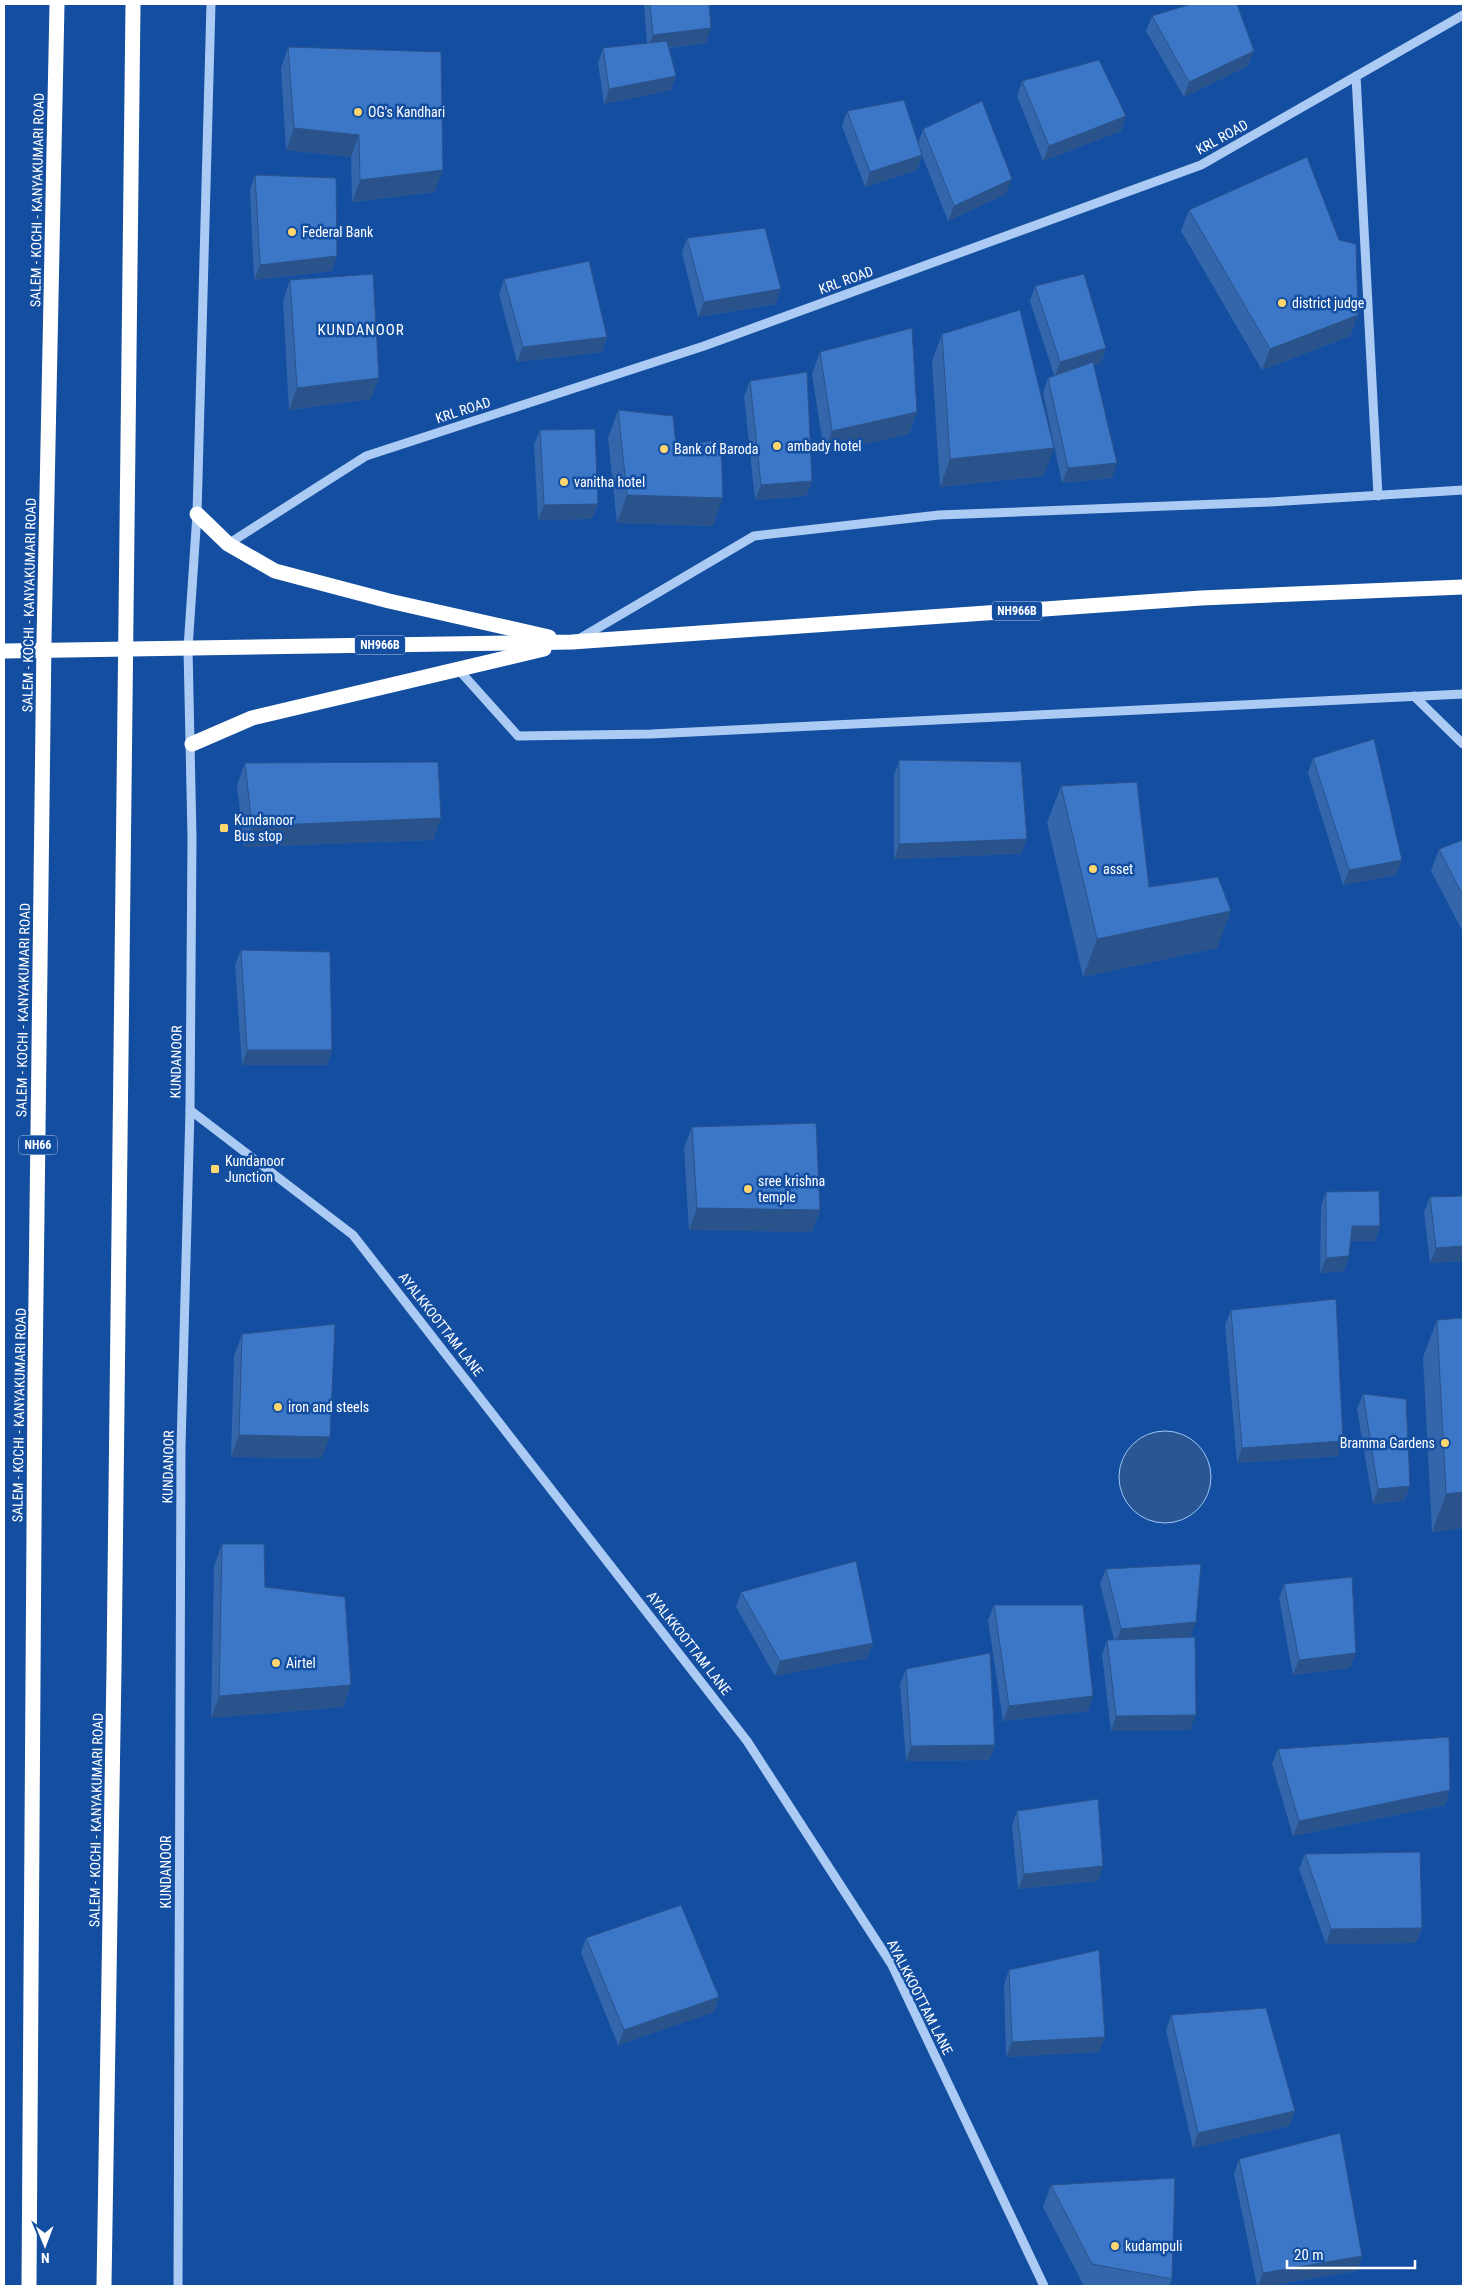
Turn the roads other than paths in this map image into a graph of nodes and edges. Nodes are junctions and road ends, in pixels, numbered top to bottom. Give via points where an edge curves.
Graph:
1 (57, 4) edge
2 (133, 4) edge
3 (210, 4) edge
4 (1463, 15) edge
5 (1356, 76) junction
6 (1463, 490) edge
7 (1378, 496) junction
8 (197, 514) junction
9 (228, 544) junction
10 (1463, 587) edge
11 (572, 642) junction
12 (188, 648) junction
13 (4, 651) edge
14 (458, 669) junction
15 (1463, 694) edge
16 (1414, 696) junction
17 (192, 744) junction
18 (1463, 744) edge
19 (190, 1110) junction
20 (28, 2286) edge
21 (104, 2286) edge
22 (178, 2286) edge
23 (1044, 2286) edge

1 - 20 highway, SALEM - KOCHI - KANYAKUMARI ROAD / NH66, bridge via 43,689
2 - 21 highway, SALEM - KOCHI - KANYAKUMARI ROAD, bridge via 115,1618
3 - 8 street, KUNDANOOR
4 - 5 street, KRL ROAD
5 - 7 street
5 - 9 street, KRL ROAD via 1201,165 704,346 366,456
6 - 7 street
7 - 11 street via 939,515 754,536
8 - 9 highway
8 - 12 street, KUNDANOOR
9 - 11 highway via 275,571 389,601
10 - 11 highway, NH966B via 1201,598
11 - 12 highway, NH966B
11 - 14 highway
12 - 13 highway
12 - 17 street, KUNDANOOR
14 - 16 street via 518,736 671,733
14 - 17 highway via 252,718
15 - 16 street
16 - 18 street
17 - 19 street, KUNDANOOR
19 - 22 street, KUNDANOOR via 181,1447
19 - 23 street, AYALKKOOTTAM LANE via 353,1235 747,1740 892,1966

